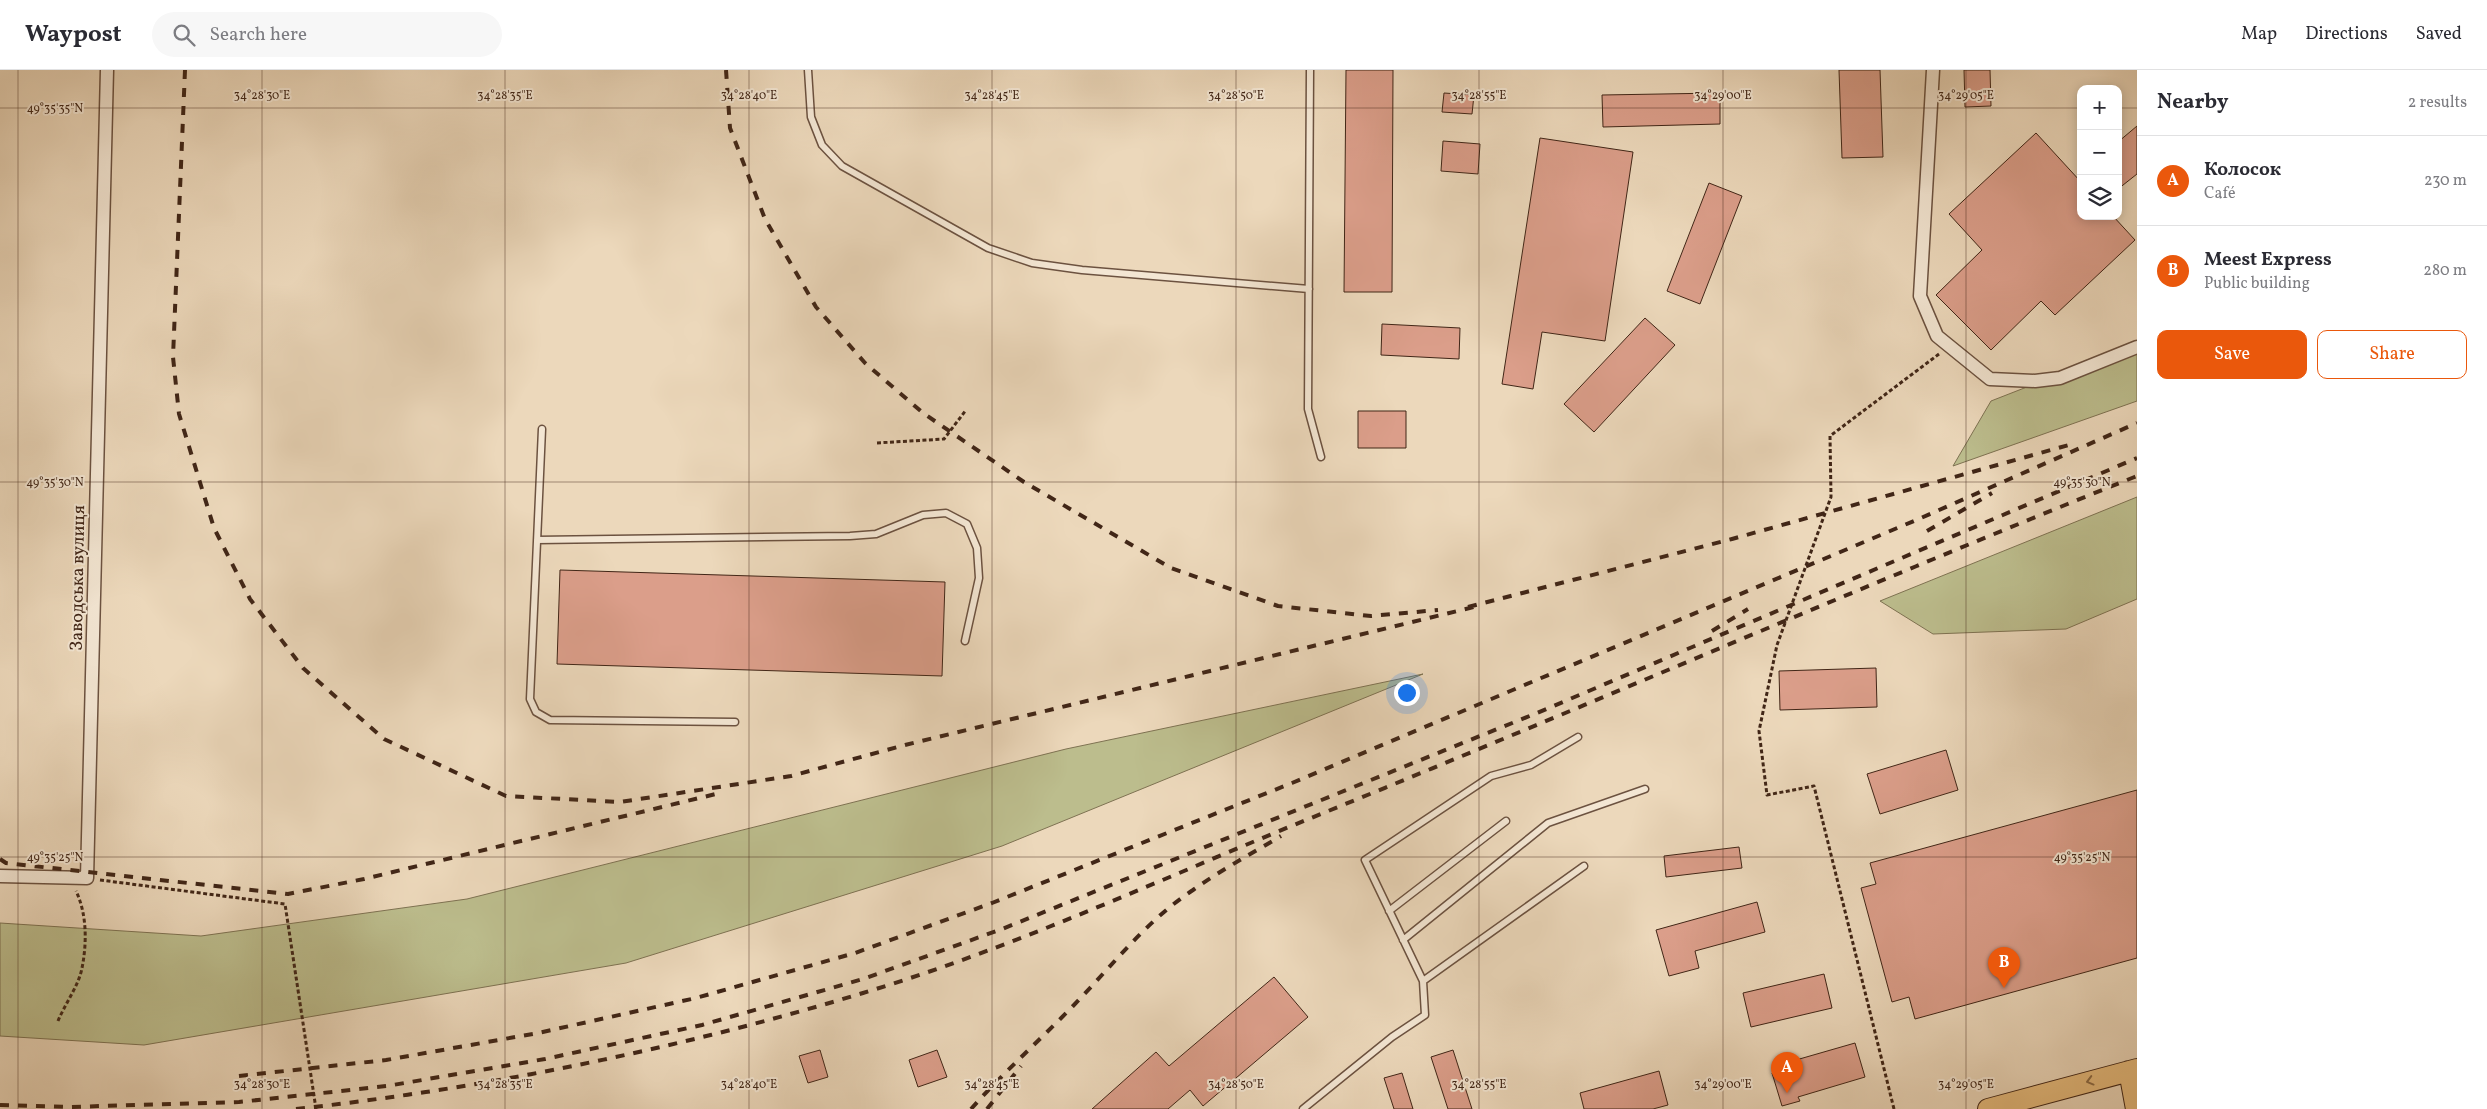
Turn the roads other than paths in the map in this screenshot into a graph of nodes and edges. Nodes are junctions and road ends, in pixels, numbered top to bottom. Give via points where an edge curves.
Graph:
1 (107, 70) edge
2 (808, 70) edge
3 (1310, 70) edge
4 (1934, 70) edge
5 (1309, 289) junction
6 (2137, 347) edge
7 (542, 429) dead end
8 (1321, 458) dead end
9 (537, 540) junction
10 (965, 641) dead end
11 (735, 722) dead end
12 (1578, 737) dead end
13 (1645, 789) dead end
14 (1506, 821) dead end
15 (1584, 866) dead end
16 (0, 876) edge
17 (1389, 910) junction
18 (1403, 940) junction
19 (1423, 981) junction
20 (2133, 1070) edge
21 (1303, 1109) edge
22 (1988, 1109) edge
23 (2136, 1109) edge

1 - 16 street, Заводська вулиця via 88,878
2 - 5 lane via 811,117 822,145 842,166 988,248 1032,263 1082,270
3 - 5 lane
4 - 6 street via 1920,296 1937,336 1990,379 2035,381 2060,378
5 - 8 lane via 1308,410
7 - 9 lane
9 - 10 lane via 850,536 876,534 923,516 946,513 967,524 978,548 978,578
9 - 11 lane via 530,699 536,712 550,720
12 - 17 lane via 1531,765 1491,776 1365,860
13 - 18 lane via 1548,823
14 - 17 lane
15 - 19 lane
17 - 18 lane
18 - 19 lane
19 - 21 lane via 1425,1015 1392,1037
20 -> 22 main road
20 - 23 main road

